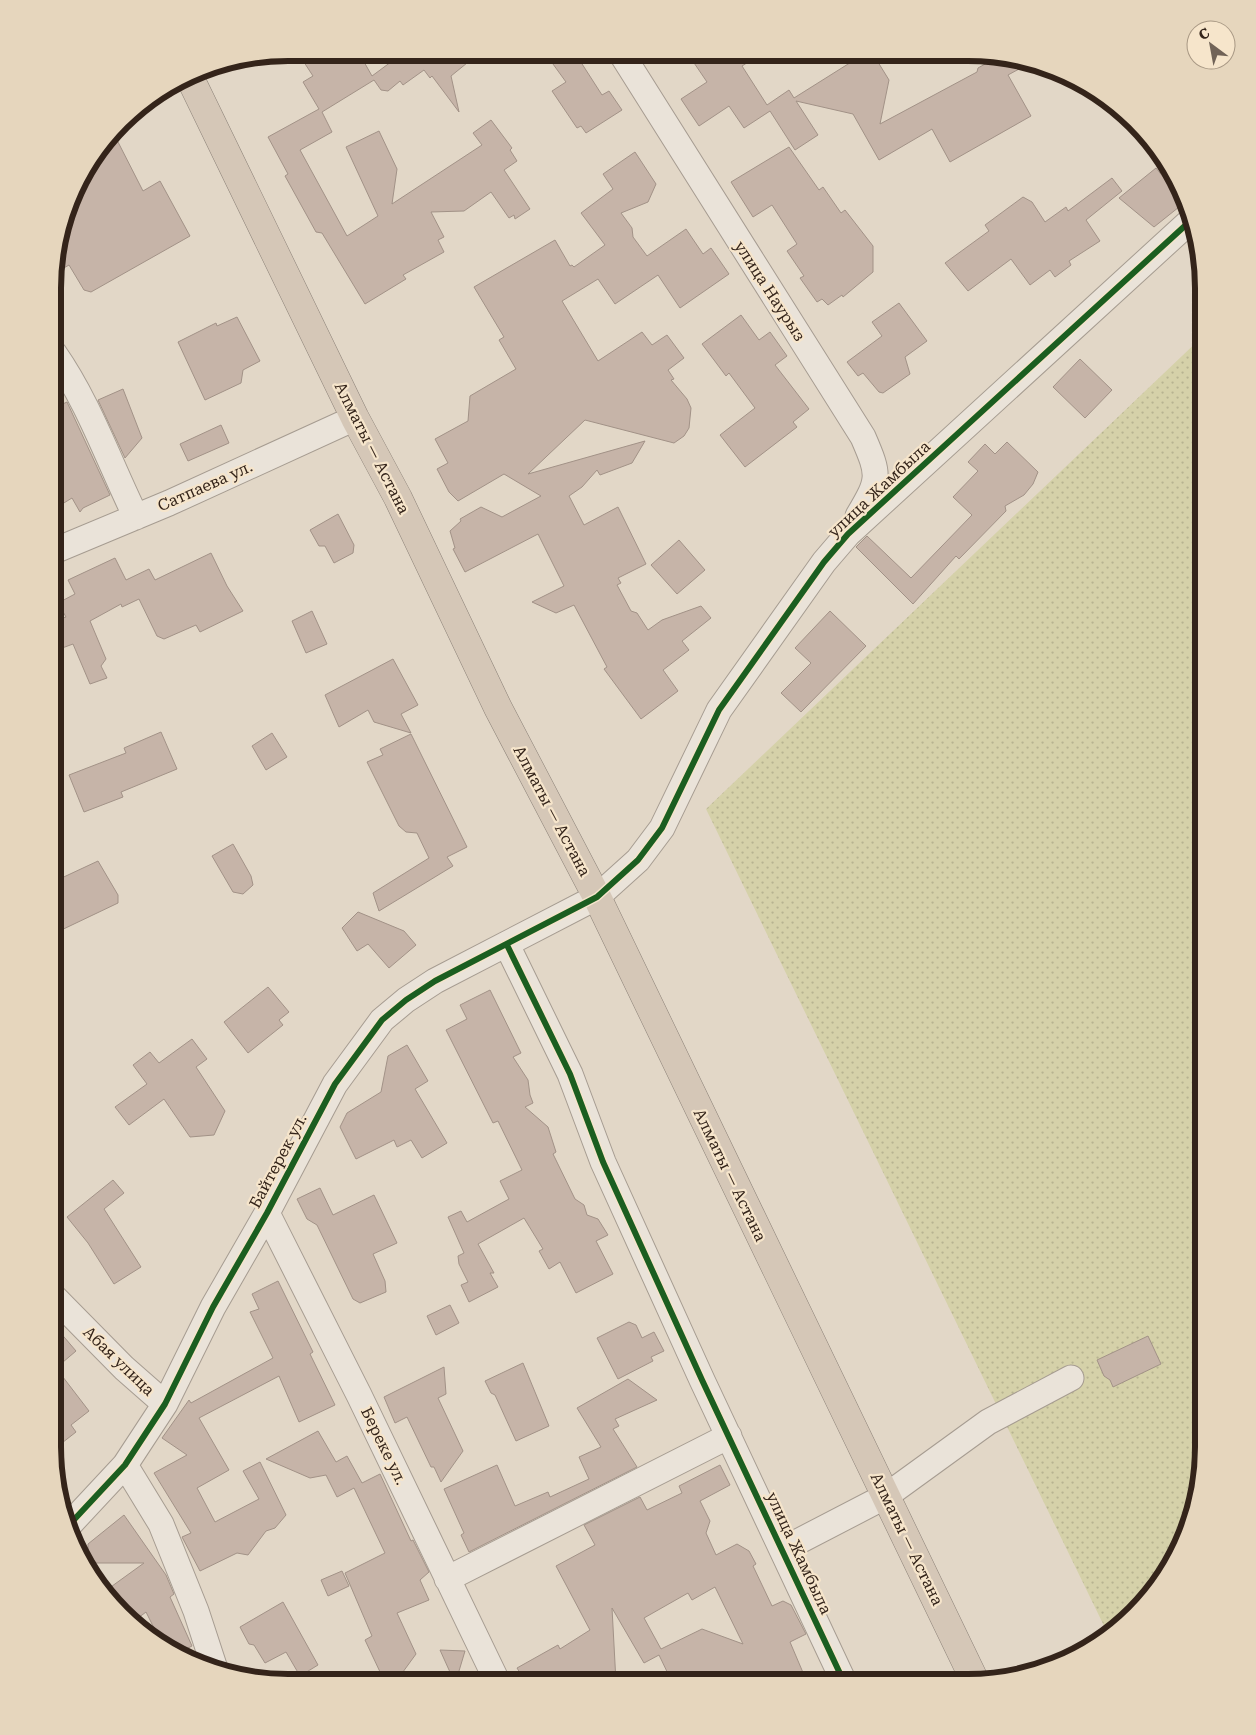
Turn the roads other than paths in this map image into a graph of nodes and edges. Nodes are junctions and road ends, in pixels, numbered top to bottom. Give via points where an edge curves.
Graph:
1 (625, 61) edge
2 (192, 83) edge
3 (1186, 225) edge
4 (61, 363) edge
5 (355, 418) junction
6 (136, 517) junction
7 (848, 534) junction
8 (61, 548) edge
9 (597, 897) junction
10 (507, 945) junction
11 (267, 1214) junction
12 (61, 1304) edge
13 (1071, 1378) dead end
14 (165, 1404) junction
15 (729, 1436) junction
16 (125, 1465) junction
17 (886, 1496) junction
18 (73, 1521) edge
19 (782, 1550) junction
20 (447, 1579) junction
21 (212, 1661) edge
22 (494, 1674) edge
23 (840, 1674) edge
24 (972, 1674) edge

1 - 7 street, улица Наурыз via 864,437 876,466 876,483
2 - 5 highway, Алматы — Астана
3 - 7 street, улица Жамбыла
4 - 6 street
5 - 6 street, Сатпаева ул.
5 - 9 highway, Алматы — Астана via 398,498 498,708
6 - 8 street, Сатпаева ул.
7 - 9 street, улица Жамбыла via 760,649 719,710 662,828 638,860
9 - 10 street, Байтерек ул.
9 - 17 highway, Алматы — Астана
10 - 11 street, Байтерек ул. via 435,982 382,1020 335,1084
10 - 15 street, улица Жамбыла via 570,1074 603,1162
11 - 14 street, Байтерек ул. via 214,1307
11 - 20 street, Береке ул. via 359,1394
12 - 14 street, Абая улица
13 - 17 street via 988,1422
14 - 16 street, Байтерек ул.
15 - 19 street, улица Жамбыла
15 - 20 street
16 - 18 street, Байтерек ул.
16 - 21 street via 161,1524
17 - 19 street
17 - 24 highway, Алматы — Астана
19 - 23 street, улица Жамбыла
20 - 22 street, Береке ул.

